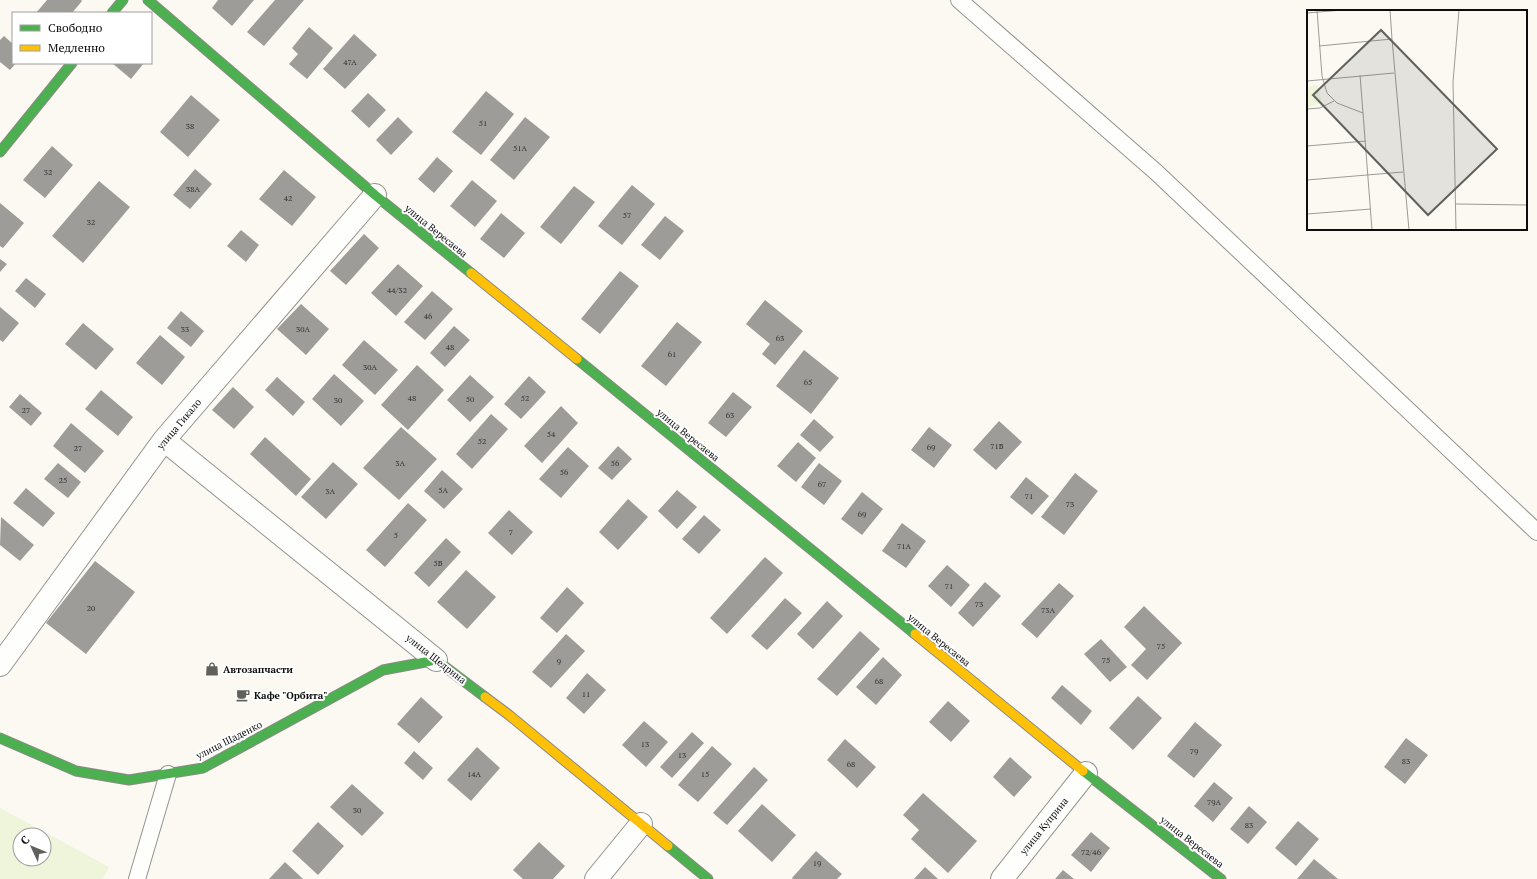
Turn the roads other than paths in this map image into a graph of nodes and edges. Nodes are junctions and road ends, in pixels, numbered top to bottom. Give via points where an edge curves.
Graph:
1 (123, 0) edge
2 (148, 0) edge
3 (959, 0) edge
4 (113, 12) edge
5 (71, 64) edge
6 (0, 152) edge
7 (375, 195) junction
8 (164, 440) junction
9 (1537, 532) edge
10 (436, 660) junction
11 (0, 665) edge
12 (0, 738) edge
13 (1086, 773) junction
14 (168, 774) junction
15 (641, 824) junction
16 (137, 879) edge
17 (596, 879) edge
18 (708, 879) edge
19 (1002, 879) edge
20 (1221, 879) edge

1 - 4 main road
2 - 7 main road, улица Вересаева
3 - 9 lane via 1156,172
5 - 6 main road
7 - 8 street, улица Гикало
7 - 13 main road, улица Вересаева
8 - 10 street, улица Щедрина
8 - 11 street, улица Гикало
10 - 14 main road, улица Щаденко via 383,670 203,768
10 - 15 main road, улица Щедрина via 509,715
12 - 14 main road, улица Щаденко via 76,771 129,780
13 - 19 street, улица Куприна
13 - 20 main road, улица Вересаева
14 - 16 lane
15 - 17 street
15 - 18 main road, улица Щедрина

